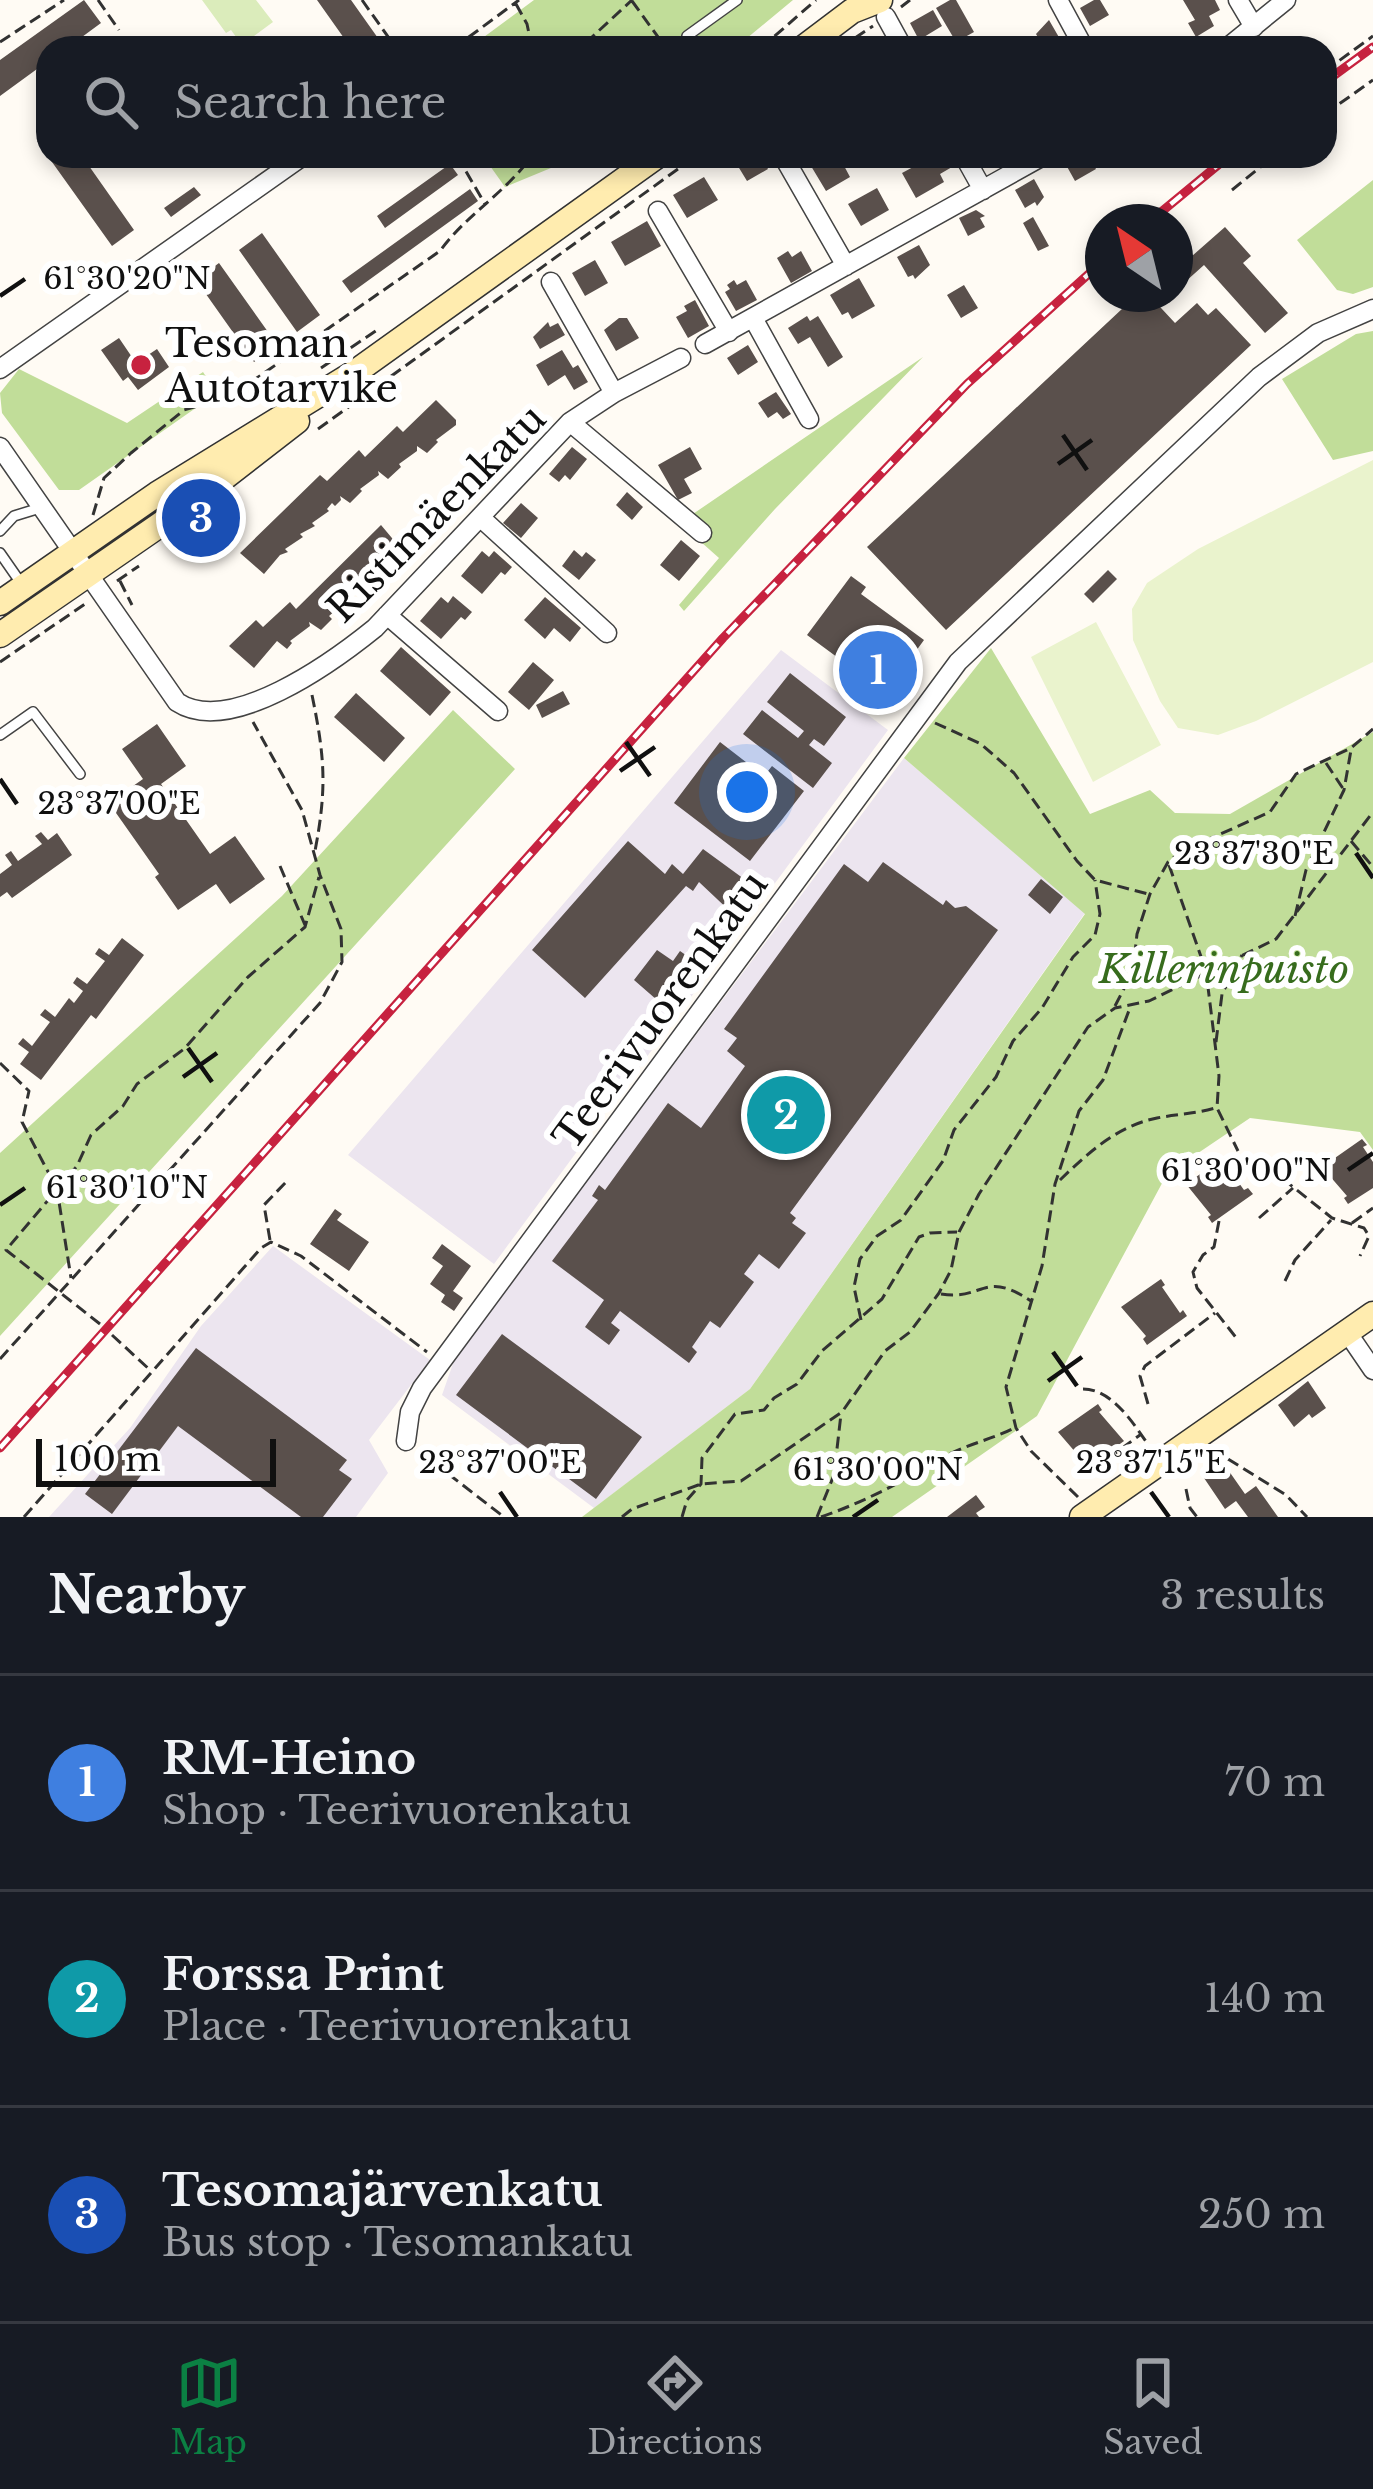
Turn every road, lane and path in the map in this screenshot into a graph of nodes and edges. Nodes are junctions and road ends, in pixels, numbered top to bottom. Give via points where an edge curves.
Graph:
1 (64, 0) edge
2 (98, 0) edge
3 (362, 0) edge
4 (632, 0) edge
5 (737, 0) edge
6 (816, 0) edge
7 (1058, 0) edge
8 (1238, 0) edge
9 (1286, 0) edge
10 (517, 1) edge
11 (872, 6) edge
12 (1254, 27) junction
13 (119, 30) dead end
14 (388, 36) edge
15 (470, 36) edge
16 (530, 36) edge
17 (593, 36) edge
18 (658, 36) edge
19 (687, 36) dead end
20 (775, 36) edge
21 (823, 36) edge
22 (894, 36) edge
23 (1078, 36) edge
24 (1242, 36) edge
25 (1373, 36) edge
26 (0, 42) edge
27 (1337, 62) edge
28 (1373, 80) edge
29 (1337, 106) edge
30 (286, 168) edge
31 (464, 168) edge
32 (523, 168) edge
33 (640, 168) edge
34 (679, 168) edge
35 (790, 168) edge
36 (971, 168) edge
37 (1022, 168) edge
38 (1259, 168) edge
39 (983, 190) junction
40 (1232, 190) dead end
41 (486, 205) junction
42 (658, 211) dead end
43 (846, 266) junction
44 (551, 282) dead end
45 (1373, 308) edge
46 (753, 318) junction
47 (384, 325) dead end
48 (729, 332) junction
49 (705, 344) dead end
50 (680, 358) dead end
51 (0, 369) edge
52 (354, 373) junction
53 (306, 378) dead end
54 (614, 393) junction
55 (809, 418) dead end
56 (570, 422) junction
57 (314, 432) dead end
58 (0, 447) edge
59 (111, 502) dead end
60 (40, 508) junction
61 (92, 514) junction
62 (479, 518) junction
63 (0, 531) edge
64 (702, 533) dead end
65 (66, 543) junction
66 (0, 553) edge
67 (145, 561) dead end
68 (95, 584) junction
69 (23, 586) junction
70 (0, 603) edge
71 (387, 615) junction
72 (607, 633) dead end
73 (0, 635) edge
74 (0, 662) edge
75 (308, 676) junction
76 (243, 705) junction
77 (498, 711) dead end
78 (919, 714) junction
79 (1373, 729) edge
80 (0, 735) edge
81 (1352, 748) junction
82 (1325, 761) junction
83 (80, 774) dead end
84 (1344, 790) junction
85 (1373, 812) edge
86 (1351, 841) junction
87 (315, 852) junction
88 (1168, 862) junction
89 (280, 866) dead end
90 (1373, 867) edge
91 (320, 875) junction
92 (1095, 880) junction
93 (1150, 894) junction
94 (1294, 918) junction
95 (305, 927) junction
96 (1243, 953) junction
97 (1206, 971) junction
98 (1131, 1005) junction
99 (1114, 1008) junction
100 (1216, 1046) junction
101 (0, 1063) edge
102 (1216, 1108) junction
103 (1238, 1150) dead end
104 (1250, 1167) dead end
105 (287, 1181) dead end
106 (1055, 1184) junction
107 (1294, 1187) junction
108 (58, 1189) junction
109 (1373, 1208) edge
110 (1259, 1218) dead end
111 (1332, 1218) junction
112 (1220, 1221) dead end
113 (1351, 1224) junction
114 (959, 1232) junction
115 (271, 1242) junction
116 (3, 1249) edge
117 (1360, 1256) dead end
118 (71, 1280) junction
119 (1285, 1282) dead end
120 (62, 1290) junction
121 (939, 1294) junction
122 (1031, 1301) junction
123 (1216, 1312) junction
124 (1373, 1314) edge
125 (862, 1320) junction
126 (100, 1324) dead end
127 (1347, 1332) junction
128 (112, 1335) dead end
129 (1238, 1340) dead end
130 (0, 1359) edge
131 (441, 1363) junction
132 (1373, 1370) edge
133 (152, 1372) junction
134 (1083, 1389) dead end
135 (1148, 1404) dead end
136 (842, 1412) junction
137 (1016, 1428) junction
138 (1141, 1434) junction
139 (406, 1441) joint
140 (1154, 1452) dead end
141 (1106, 1459) dead end
142 (1228, 1459) dead end
143 (701, 1484) junction
144 (1186, 1489) dead end
145 (1082, 1509) edge
146 (23, 1517) edge
147 (504, 1517) edge
148 (622, 1517) edge
149 (682, 1517) edge
150 (819, 1517) edge
151 (1197, 1517) edge
152 (1307, 1517) edge

1 - 26 path
2 - 13 path
3 - 14 path
4 - 17 path
4 - 18 path
5 - 19 lane
6 - 20 path
7 - 23 street
8 - 12 street
9 - 12 street
10 - 15 path
10 - 16 path
11 - 21 main road
11 - 22 street
12 - 24 street
25 - 27 path
28 - 29 path
30 - 51 street
31 - 41 path
32 - 41 path
33 - 52 main road
34 - 57 path
35 - 43 street
36 - 39 street
37 - 39 street
38 - 40 path
39 - 43 street
41 - 61 path via 440,251 358,311 224,398 184,410 104,478
42 - 48 street
43 - 46 street
44 - 54 street
45 - 78 street, Teerivuorenkatu via 1318,333 1259,376 965,654
46 - 48 street
46 - 55 street
47 - 53 path
48 - 49 street
50 - 54 street, Ristimäenkatu
52 - 65 main road
52 - 68 main road
54 - 56 street, Ristimäenkatu
56 - 62 street, Ristimäenkatu
56 - 64 street
58 - 60 street, Ristimäenkatu
59 - 61 path
60 - 63 lane via 14,516
60 - 65 street, Ristimäenkatu
61 - 65 path
62 - 71 street, Ristimäenkatu
62 - 72 street
65 - 68 street, Ristimäenkatu
65 - 69 main road
66 - 69 lane
67 - 68 path
68 - 73 main road
68 - 74 path
68 - 76 street, Ristimäenkatu via 177,702 204,714
69 - 70 main road
71 - 75 street, Ristimäenkatu
71 - 77 street
75 - 76 street, Ristimäenkatu
75 - 87 path via 326,770
76 - 87 path via 302,810
78 - 92 path via 981,744 1014,773
78 - 131 street, Teerivuorenkatu
79 - 81 path
80 - 83 lane via 33,712
81 - 82 path
81 - 84 path
82 - 84 path
82 - 88 path via 1296,774 1270,812
84 - 94 path via 1306,870
85 - 86 path
86 - 90 path
86 - 94 path
87 - 91 path
88 - 93 path
88 - 97 path
89 - 95 path
91 - 95 path
91 - 118 path via 341,929 342,962 320,1003
92 - 93 path
92 - 125 path via 1094,935 1013,1041 901,1220 860,1259 854,1287
93 - 99 path via 1133,970
94 - 96 path via 1276,940
95 - 108 path via 184,1049 137,1084 91,1135
96 - 97 path
96 - 100 path via 1222,994
97 - 98 path
97 - 100 path
98 - 99 path
98 - 106 path via 1103,1081 1079,1111
99 - 114 path via 1088,1027
100 - 102 path
101 - 108 path via 29,1091 22,1122
102 - 103 path
102 - 106 path via 1128,1128
104 - 107 path
105 - 115 path via 264,1205
106 - 122 path
107 - 110 path
107 - 111 path
108 - 116 path
108 - 118 path
109 - 113 path
111 - 113 path
111 - 119 path
112 - 123 path via 1214,1247 1193,1272
113 - 117 path via 1369,1236
114 - 121 path
114 - 125 path via 919,1237
115 - 131 path
115 - 133 path
116 - 120 path
118 - 120 path
120 - 126 path
120 - 130 path
121 - 122 path via 958,1297 989,1284
121 - 136 path
122 - 137 path via 1006,1387
123 - 129 path
123 - 135 path via 1145,1366
124 - 127 main road
125 - 143 path via 764,1411 735,1414 702,1458
127 - 132 street
127 - 145 main road
128 - 133 path
131 - 139 street, Teerivuorenkatu via 410,1412
133 - 146 path
134 - 138 path via 1106,1395
136 - 143 path via 741,1481
136 - 150 path
137 - 145 path
137 - 150 path
138 - 140 path
138 - 141 path
139 - 147 path
142 - 152 path
143 - 148 path
143 - 149 path
144 - 151 path

